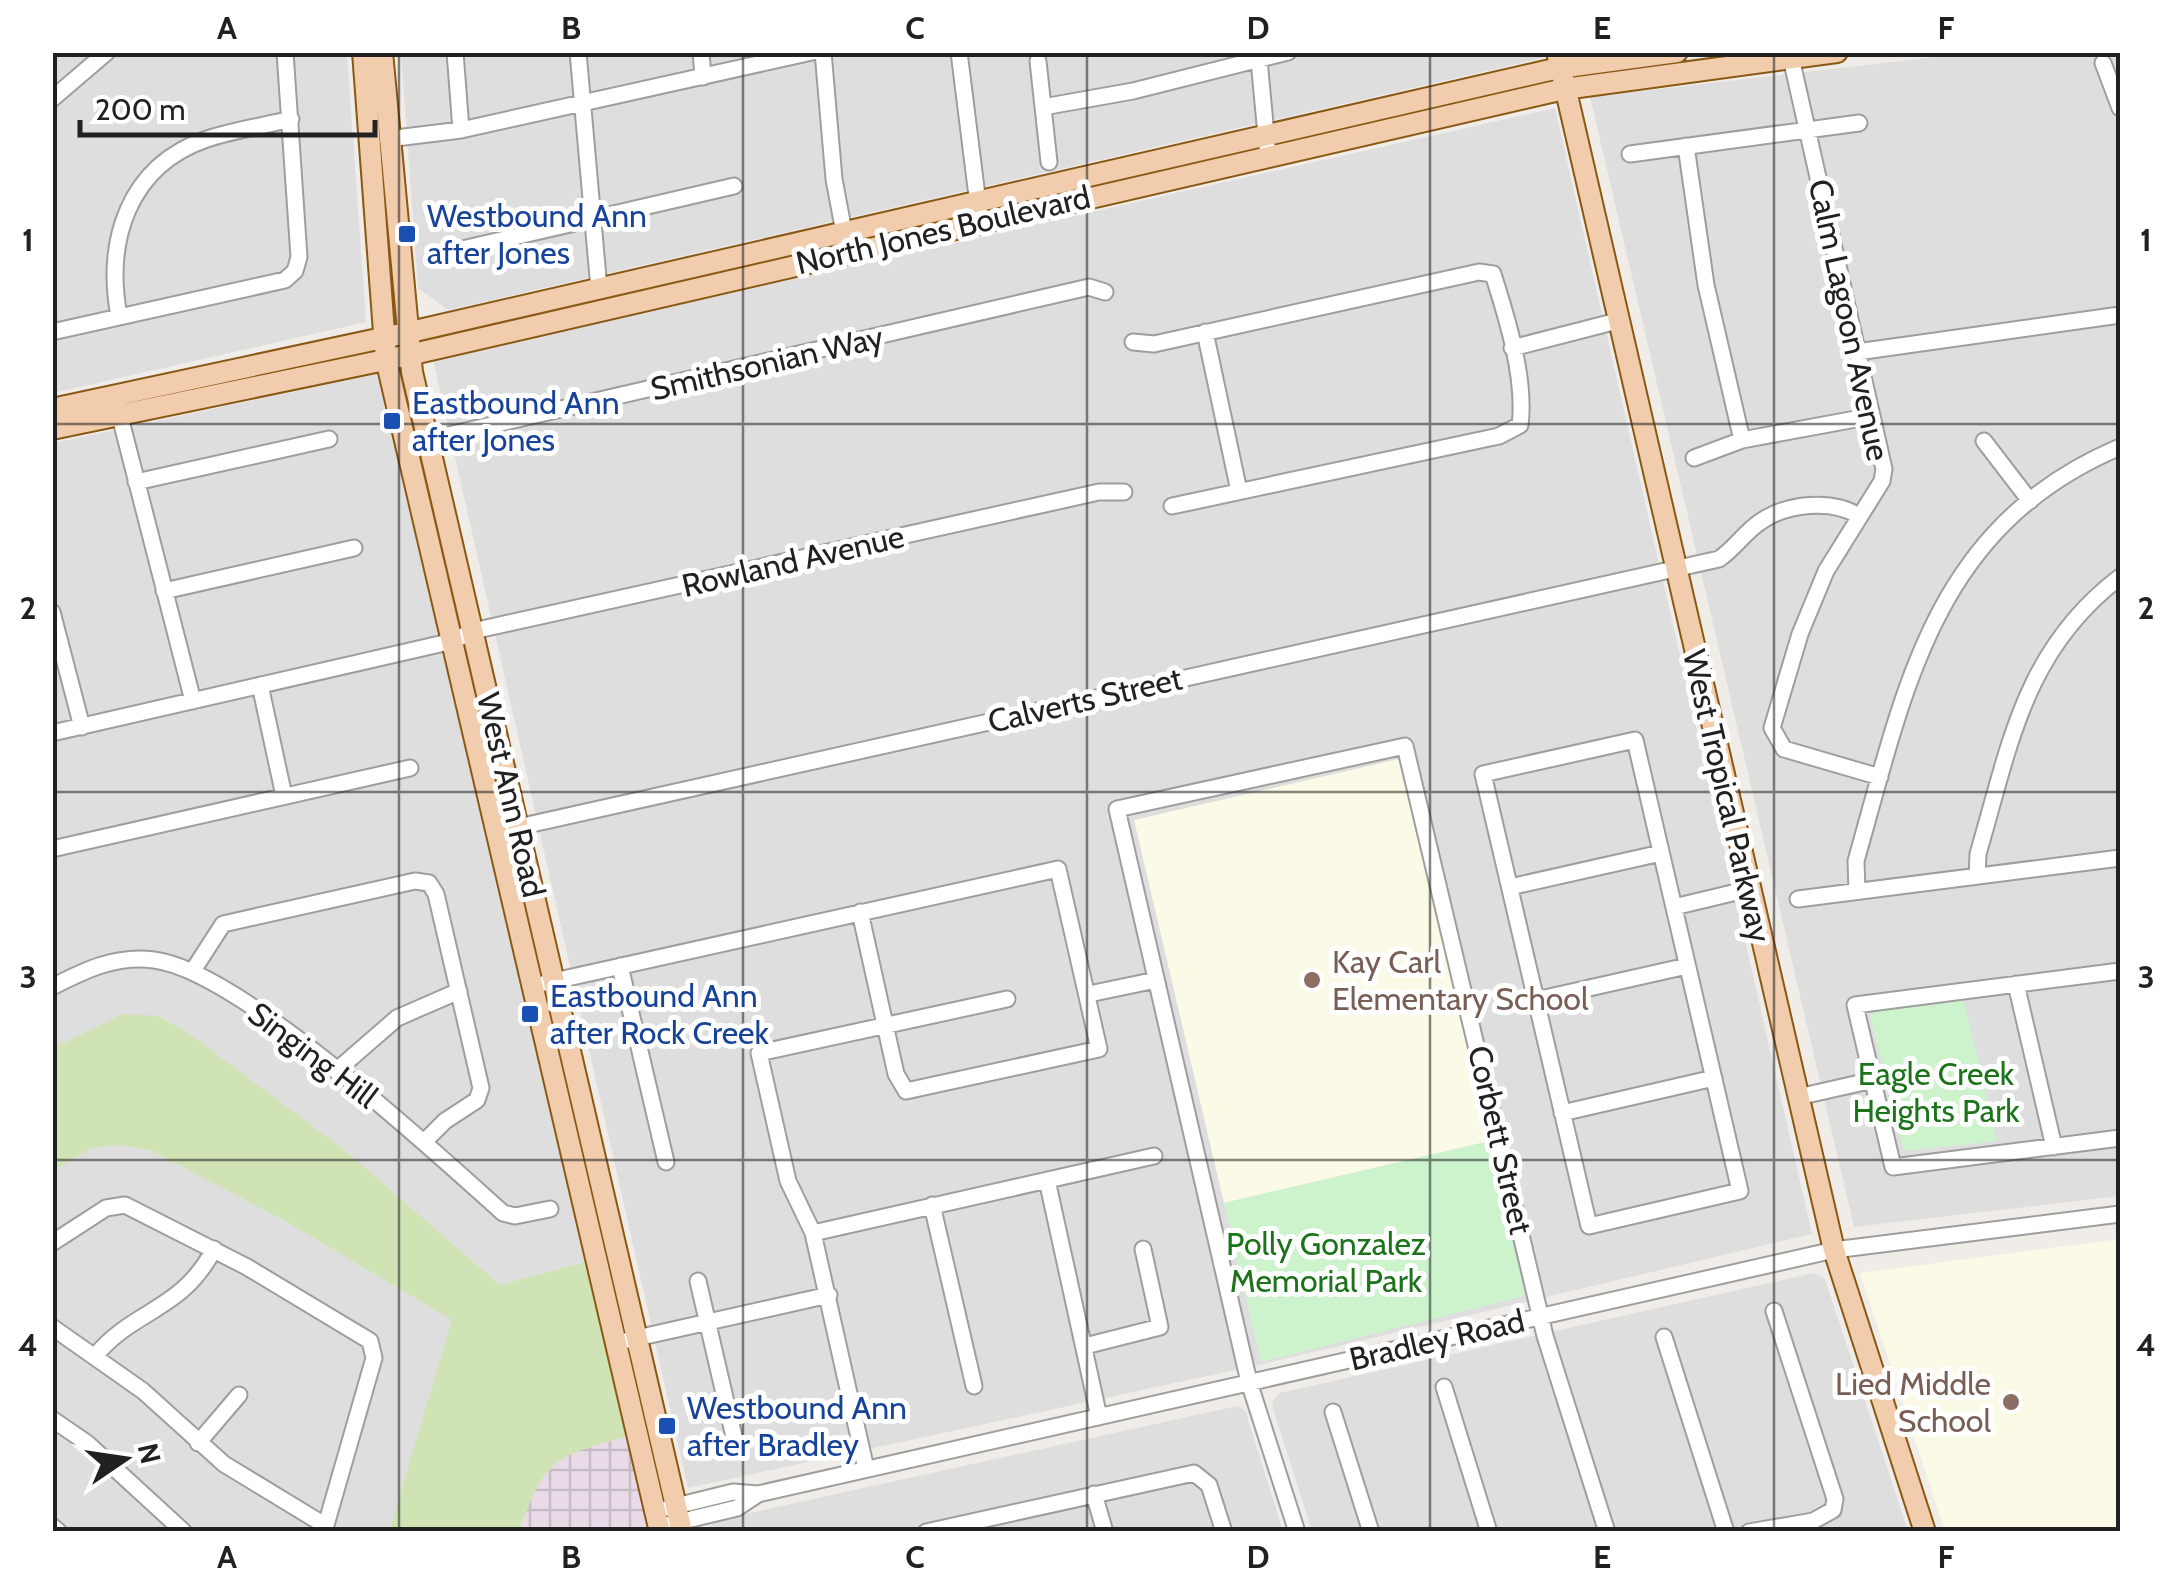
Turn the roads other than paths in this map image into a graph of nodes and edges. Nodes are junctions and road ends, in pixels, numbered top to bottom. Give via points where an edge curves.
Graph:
1 (107, 52) edge
2 (285, 52) edge
3 (362, 52) edge
4 (382, 52) edge
5 (456, 52) edge
6 (578, 52) edge
7 (701, 52) edge
8 (812, 52) edge
9 (824, 52) edge
10 (959, 52) edge
11 (1288, 52) edge
12 (1677, 52) edge
13 (1837, 52) edge
14 (1791, 58) junction
15 (1259, 60) junction
16 (1038, 61) dead end
17 (2103, 63) dead end
18 (1560, 70) edge
19 (702, 77) junction
20 (365, 84) junction
21 (52, 99) edge
22 (582, 103) junction
23 (1043, 107) junction
24 (2120, 108) edge
25 (291, 119) junction
26 (1859, 123) dead end
27 (1806, 129) junction
28 (462, 130) junction
29 (388, 139) junction
30 (1267, 146) junction
31 (1686, 146) junction
32 (1630, 154) dead end
33 (1048, 162) dead end
34 (734, 186) dead end
35 (979, 212) junction
36 (592, 216) junction
37 (846, 242) junction
38 (445, 253) dead end
39 (599, 288) junction
40 (1105, 292) dead end
41 (2120, 314) edge
42 (119, 316) junction
43 (1617, 321) junction
44 (52, 332) edge
45 (1205, 332) junction
46 (384, 337) junction
47 (1133, 342) dead end
48 (407, 344) junction
49 (1512, 348) junction
50 (1857, 352) junction
51 (386, 359) junction
52 (117, 406) junction
53 (52, 409) edge
54 (1872, 416) junction
55 (52, 429) edge
56 (329, 439) dead end
57 (427, 440) junction
58 (1742, 440) junction
59 (1984, 441) dead end
60 (2120, 447) edge
61 (1694, 458) dead end
62 (136, 482) junction
63 (1239, 491) junction
64 (1124, 492) dead end
65 (2030, 501) junction
66 (1172, 506) dead end
67 (1859, 516) junction
68 (354, 548) dead end
69 (1674, 568) junction
70 (2120, 577) edge
71 (164, 590) junction
72 (52, 612) edge
73 (463, 636) junction
74 (260, 684) junction
75 (192, 701) junction
76 (82, 727) junction
77 (52, 734) edge
78 (410, 768) dead end
79 (1880, 777) junction
80 (284, 796) junction
81 (519, 827) junction
82 (496, 832) junction
83 (52, 848) edge
84 (1661, 853) junction
85 (2120, 858) edge
86 (1978, 876) junction
87 (1510, 887) junction
88 (1749, 890) junction
89 (1857, 891) junction
90 (1798, 898) dead end
91 (1674, 907) junction
92 (860, 912) junction
93 (620, 966) junction
94 (1688, 966) junction
95 (194, 970) junction
96 (2120, 971) edge
97 (1156, 980) junction
98 (554, 981) junction
99 (2016, 984) junction
100 (52, 986) edge
101 (532, 986) junction
102 (459, 992) junction
103 (1088, 994) junction
104 (1008, 998) dead end
105 (1536, 1000) junction
106 (885, 1024) junction
107 (336, 1071) junction
108 (1714, 1078) junction
109 (1873, 1080) junction
110 (1798, 1097) junction
111 (1562, 1113) junction
112 (2120, 1138) edge
113 (424, 1142) junction
114 (2054, 1147) junction
115 (1154, 1156) dead end
116 (666, 1162) dead end
117 (1046, 1180) junction
118 (932, 1205) junction
119 (550, 1209) dead end
120 (2120, 1214) edge
121 (813, 1233) junction
122 (52, 1242) edge
123 (1143, 1249) dead end
124 (214, 1250) junction
125 (1834, 1250) junction
126 (698, 1282) dead end
127 (828, 1294) junction
128 (1774, 1311) dead end
129 (1541, 1317) junction
130 (708, 1322) junction
131 (52, 1327) edge
132 (1664, 1337) dead end
133 (625, 1341) junction
134 (1085, 1346) junction
135 (94, 1356) junction
136 (1250, 1382) junction
137 (974, 1386) dead end
138 (1444, 1387) dead end
139 (239, 1396) dead end
140 (1333, 1412) dead end
141 (1099, 1416) junction
142 (52, 1420) edge
143 (735, 1442) dead end
144 (198, 1443) junction
145 (866, 1469) junction
146 (1094, 1494) junction
147 (668, 1521) edge
148 (986, 1525) edge
149 (52, 1526) edge
150 (325, 1529) edge
151 (59, 1532) edge
152 (184, 1532) edge
153 (926, 1532) edge
154 (1105, 1532) edge
155 (1224, 1532) edge
156 (1297, 1532) edge
157 (1371, 1532) edge
158 (1489, 1532) edge
159 (1607, 1532) edge
160 (1726, 1532) edge
161 (1749, 1532) edge
162 (1925, 1532) edge

1 - 21 street
2 - 25 street
3 - 20 main road, West Ann Road
4 - 29 main road, West Ann Road
5 - 28 street
6 - 22 street
7 - 19 street
8 - 19 street
9 - 37 street
10 - 35 street
11 - 15 street
12 - 18 main road, North Jones Boulevard
13 - 14 main road, North Jones Boulevard
14 - 18 main road, North Jones Boulevard
14 - 27 street, Calm Lagoon Avenue
15 - 23 street
15 - 30 street
16 - 23 street
17 - 24 street
18 - 30 main road, North Jones Boulevard
18 - 43 main road, West Tropical Parkway
19 - 22 street
20 - 29 main road
20 - 46 main road, West Ann Road
22 - 28 street
22 - 36 street
23 - 33 street
25 - 42 street via 205,140 153,172 117,233
25 - 42 street via 295,272 285,280
26 - 27 street
27 - 31 street
27 - 50 street, Calm Lagoon Avenue
28 - 29 street
29 - 48 main road, West Ann Road
30 - 35 main road, North Jones Boulevard
31 - 32 street
31 - 58 street via 1706,285
34 - 36 street
35 - 37 main road, North Jones Boulevard
36 - 38 street
36 - 39 street
37 - 39 main road, North Jones Boulevard
37 - 48 main road, North Jones Boulevard
39 - 48 main road, North Jones Boulevard
40 - 57 street, Smithsonian Way via 1089,287
41 - 50 street
42 - 44 street
43 - 49 street
43 - 69 main road, West Tropical Parkway
45 - 47 street
45 - 49 street via 1479,272 1493,274
45 - 63 street
46 - 48 main road, North Jones Boulevard
46 - 51 main road, West Ann Road
46 - 52 main road, North Jones Boulevard
48 - 51 main road, North Jones Boulevard
48 - 57 main road, West Ann Road
49 - 63 street via 1520,425 1499,436
50 - 54 street, Calm Lagoon Avenue
51 - 52 main road, North Jones Boulevard
51 - 73 main road, West Ann Road
52 - 53 main road, North Jones Boulevard
52 - 55 main road, North Jones Boulevard
52 - 62 street
54 - 58 street
54 - 67 street, Calm Lagoon Avenue via 1882,481
56 - 62 street
57 - 73 main road, West Ann Road
58 - 61 street
59 - 65 street
60 - 65 street
62 - 71 street
63 - 66 street
64 - 73 street, Rowland Avenue via 1100,492
65 - 79 street via 1987,541 1935,616
67 - 69 street, Calverts Street via 1827,504 1781,512 1762,520 1719,559
67 - 79 street, Calm Lagoon Avenue via 1826,570 1772,728 1784,749
68 - 71 street
69 - 81 street, Calverts Street
69 - 88 main road, West Tropical Parkway
70 - 86 street via 2062,632 2035,673 1978,854
71 - 75 street
72 - 76 street
73 - 74 street, Rowland Avenue
73 - 81 main road, West Ann Road
73 - 82 main road, West Ann Road
74 - 75 street, Rowland Avenue
74 - 80 street
75 - 76 street, Rowland Avenue
76 - 77 street, Rowland Avenue
78 - 80 street
79 - 89 street via 1856,860
80 - 83 street
81 - 82 street, Calverts Street
81 - 98 main road, West Ann Road
82 - 101 main road, West Ann Road
84 - 87 street
84 - 87 street via 1635,740 1484,774
84 - 91 street
85 - 86 street
86 - 89 street
87 - 105 street
88 - 91 street
88 - 110 main road, West Tropical Parkway
89 - 90 street
91 - 94 street
92 - 93 street
92 - 103 street via 1058,869
92 - 106 street
93 - 98 street
93 - 116 street
94 - 105 street
94 - 108 street
95 - 100 street, Singing Hill via 131,958
95 - 102 street via 222,924 414,881 428,883 436,894
95 - 107 street, Singing Hill
96 - 99 street
97 - 103 street
97 - 129 street, Corbett Street via 1117,809 1405,746
97 - 136 street
98 - 101 street
98 - 133 main road, West Ann Road
99 - 109 street via 1855,1004
99 - 114 street
101 - 133 main road, West Ann Road
102 - 107 street via 397,1018
102 - 113 street via 480,1093
103 - 106 street via 1100,1050 906,1092
104 - 106 street
105 - 111 street
106 - 121 street via 760,1053 788,1181
107 - 113 street, Singing Hill
108 - 111 street
108 - 111 street via 1740,1191 1588,1226
109 - 110 street
109 - 114 street via 1893,1167
110 - 125 main road, West Tropical Parkway
112 - 114 street
113 - 119 street, Singing Hill via 503,1213
115 - 117 street
117 - 118 street
117 - 134 street
118 - 121 street
118 - 137 street
120 - 125 street, Bradley Road
121 - 127 street
122 - 124 street via 117,1204
123 - 134 street via 1160,1328
124 - 135 street via 187,1290
124 - 150 street via 374,1348
125 - 129 street, Bradley Road
125 - 162 main road, West Tropical Parkway
126 - 130 street
127 - 130 street
127 - 145 street
128 - 161 street via 1832,1488 1833,1510 1812,1522
129 - 136 street, Bradley Road
129 - 159 street, Corbett Street
130 - 133 street
130 - 143 street
131 - 135 street
132 - 160 street
133 - 147 main road, West Ann Road
134 - 141 street
135 - 144 street
136 - 141 street, Bradley Road
136 - 156 street
138 - 158 street
139 - 144 street
140 - 157 street
141 - 145 street, Bradley Road
142 - 152 street via 87,1442
144 - 150 street
145 - 147 street, Bradley Road via 758,1494 734,1492
146 - 148 street
146 - 154 street
146 - 155 street via 1202,1476
148 - 153 street
149 - 151 street

